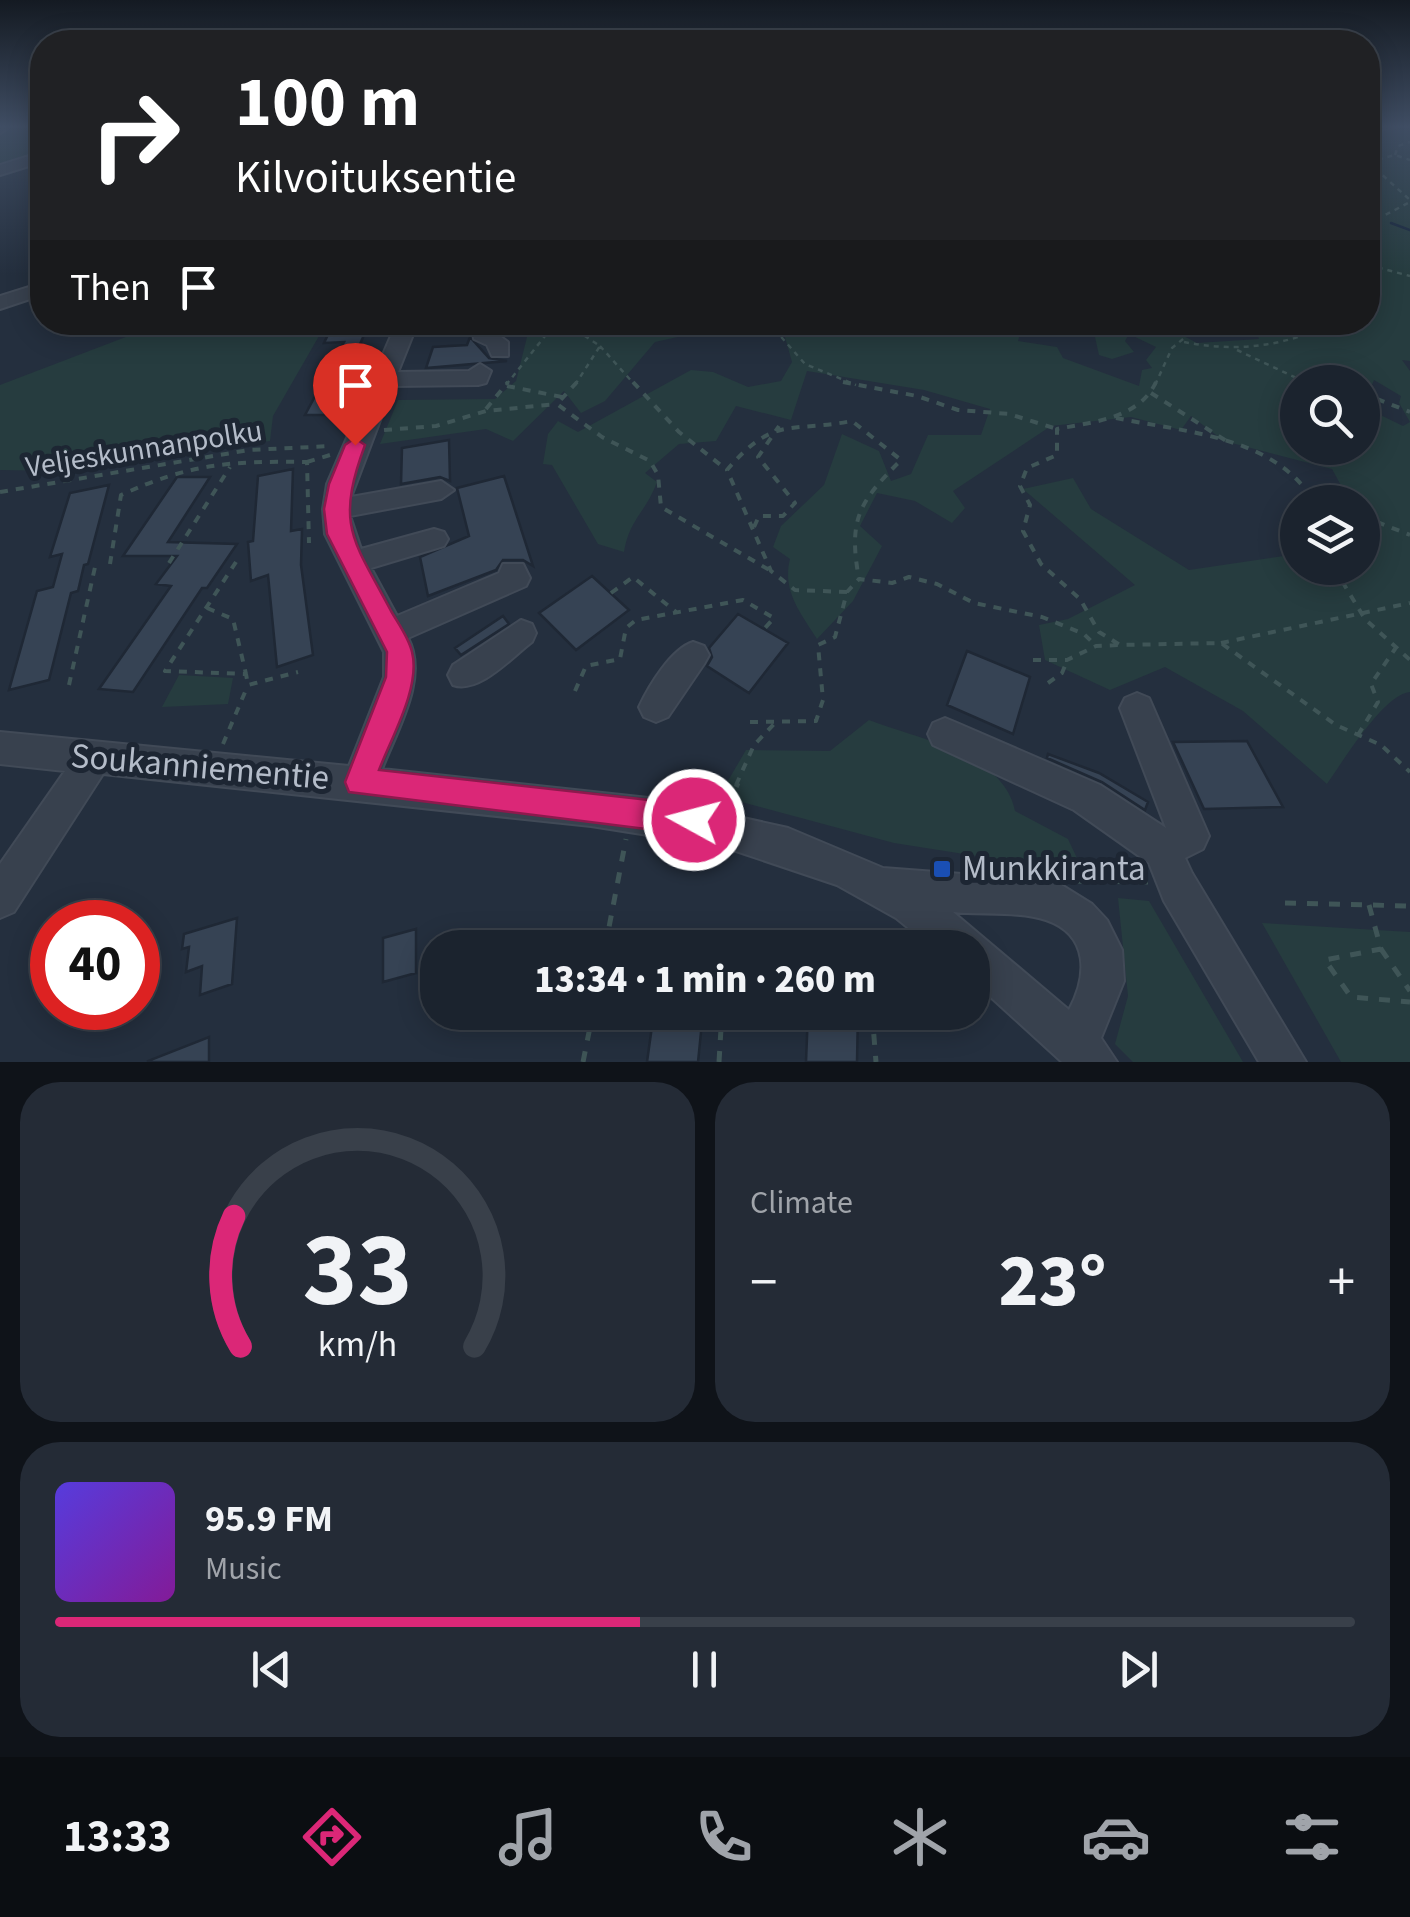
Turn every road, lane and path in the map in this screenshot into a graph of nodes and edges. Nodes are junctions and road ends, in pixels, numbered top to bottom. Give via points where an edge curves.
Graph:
1 (1383, 176) edge
2 (1410, 201) edge
3 (1380, 218) edge
4 (1380, 268) edge
5 (1410, 276) edge
6 (30, 293) edge
7 (0, 303) edge
8 (402, 335) edge
9 (484, 335) edge
10 (546, 335) edge
11 (584, 335) edge
12 (779, 335) edge
13 (1191, 335) edge
14 (1306, 335) edge
15 (1184, 342) junction
16 (600, 346) junction
17 (1233, 348) junction
18 (500, 350) dead end
19 (1280, 370) edge
20 (480, 372) dead end
21 (383, 380) junction
22 (508, 386) junction
23 (1151, 393) junction
24 (564, 397) junction
25 (1380, 402) edge
26 (557, 404) junction
27 (486, 410) junction
28 (1410, 412) edge
29 (1116, 418) junction
30 (779, 426) junction
31 (1057, 430) junction
32 (368, 438) junction
33 (1236, 446) junction
34 (230, 466) junction
35 (726, 470) junction
36 (1303, 485) edge
37 (441, 490) dead end
38 (0, 492) edge
39 (336, 509) junction
40 (1380, 523) edge
41 (753, 530) junction
42 (1410, 535) edge
43 (434, 538) dead end
44 (309, 543) dead end
45 (236, 562) dead end
46 (169, 563) dead end
47 (352, 563) junction
48 (110, 564) dead end
49 (95, 567) dead end
50 (771, 571) junction
51 (512, 572) dead end
52 (858, 579) junction
53 (1340, 585) edge
54 (847, 592) junction
55 (611, 594) dead end
56 (1410, 604) edge
57 (206, 608) junction
58 (1359, 611) junction
59 (676, 612) junction
60 (764, 630) dead end
61 (390, 632) junction
62 (521, 633) dead end
63 (1120, 644) junction
64 (1221, 644) junction
65 (1096, 646) junction
66 (1396, 649) junction
67 (693, 655) dead end
68 (1033, 660) dead end
69 (1067, 660) junction
70 (1410, 660) edge
71 (298, 672) dead end
72 (246, 674) junction
73 (464, 675) dead end
74 (1048, 682) dead end
75 (69, 684) dead end
76 (248, 685) junction
77 (575, 691) dead end
78 (656, 707) dead end
79 (1137, 708) dead end
80 (750, 722) dead end
81 (776, 722) junction
82 (945, 734) dead end
83 (1358, 735) junction
84 (0, 748) edge
85 (226, 751) dead end
86 (94, 758) junction
87 (1410, 772) edge
88 (360, 782) junction
89 (722, 825) junction
90 (628, 830) dead end
91 (1163, 850) junction
92 (1091, 882) dead end
93 (1178, 886) junction
94 (878, 887) junction
95 (0, 898) edge
96 (1285, 903) dead end
97 (1369, 905) junction
98 (1410, 906) edge
99 (609, 930) edge
100 (941, 930) edge
101 (1381, 949) junction
102 (990, 968) edge
103 (1410, 992) edge
104 (1410, 1002) edge
105 (589, 1030) edge
106 (721, 1030) edge
107 (873, 1030) edge
108 (1085, 1052) edge
109 (583, 1062) edge
110 (719, 1062) edge
111 (876, 1062) edge
112 (1284, 1062) edge

1 - 2 path
2 - 3 path
4 - 5 path
6 - 7 street
8 - 21 street
9 - 18 street
10 - 22 path
11 - 16 path
12 - 31 path via 805,364 843,382 958,410 1009,414
13 - 15 path
14 - 17 path via 1284,344
15 - 17 path
15 - 23 path via 1166,357
16 - 24 path
16 - 35 path via 679,432
17 - 19 path
20 - 21 street via 478,378
21 - 32 street
22 - 24 path
22 - 27 path
23 - 29 path
23 - 33 path
24 - 26 path
25 - 28 path
26 - 27 path, Veljeskunnanpolku
26 - 50 path via 610,442 646,455 660,475 660,507
27 - 32 path, Veljeskunnanpolku
29 - 31 path
29 - 33 path
30 - 35 path via 754,436
30 - 41 path via 758,456 795,503 782,516 759,516
30 - 52 path via 852,421 901,460 858,502 852,550
31 - 63 path via 1057,455 1027,468 1020,486 1030,505 1024,531 1041,564 1080,599 1099,632
32 - 38 path, Veljeskunnanpolku via 249,450
32 - 39 street
33 - 36 path via 1278,458
34 - 44 path via 306,462
34 - 46 path
34 - 48 path via 176,470 120,495
35 - 41 path
37 - 39 street
39 - 47 street
40 - 42 path
41 - 50 path
43 - 47 street
45 - 57 path
47 - 61 street
49 - 75 path
50 - 54 path via 795,590
51 - 61 street via 516,578
52 - 54 path
52 - 65 path via 892,583 909,577 936,584 974,603 1042,617
53 - 58 path
54 - 81 path via 835,637 818,645 823,700 816,721
55 - 59 path via 633,577
56 - 58 path
57 - 72 path via 233,619
57 - 72 path via 165,670
58 - 64 path
58 - 66 path
59 - 60 path via 743,600 774,618
59 - 77 path via 636,620 626,628 620,658 586,666
61 - 88 street via 400,652 400,677
62 - 73 street
63 - 64 path
63 - 65 path
64 - 83 path
65 - 69 path
66 - 70 path
66 - 83 path via 1371,684 1378,702
67 - 78 street
68 - 69 path
69 - 74 path
71 - 76 path
72 - 76 path
76 - 85 path via 226,732
79 - 91 street via 1190,836
80 - 81 path
81 - 89 path via 754,745
82 - 91 street via 1093,800
83 - 87 path via 1381,744
84 - 86 street, Soukanniementie
86 - 88 street, Soukanniementie
86 - 95 street
88 - 89 street, Soukanniementie
89 - 94 street, Soukanniementie via 805,852
90 - 99 path
91 - 93 street
92 - 93 path
93 - 112 street
94 - 100 street, Soukanniementie
94 - 108 street via 1056,900 1098,942 1106,964
96 - 97 path
97 - 98 path
97 - 101 path
101 - 103 path
101 - 104 path via 1324,960 1351,996
102 - 108 street, Soukanniementie
105 - 109 path
106 - 110 path
107 - 111 path

